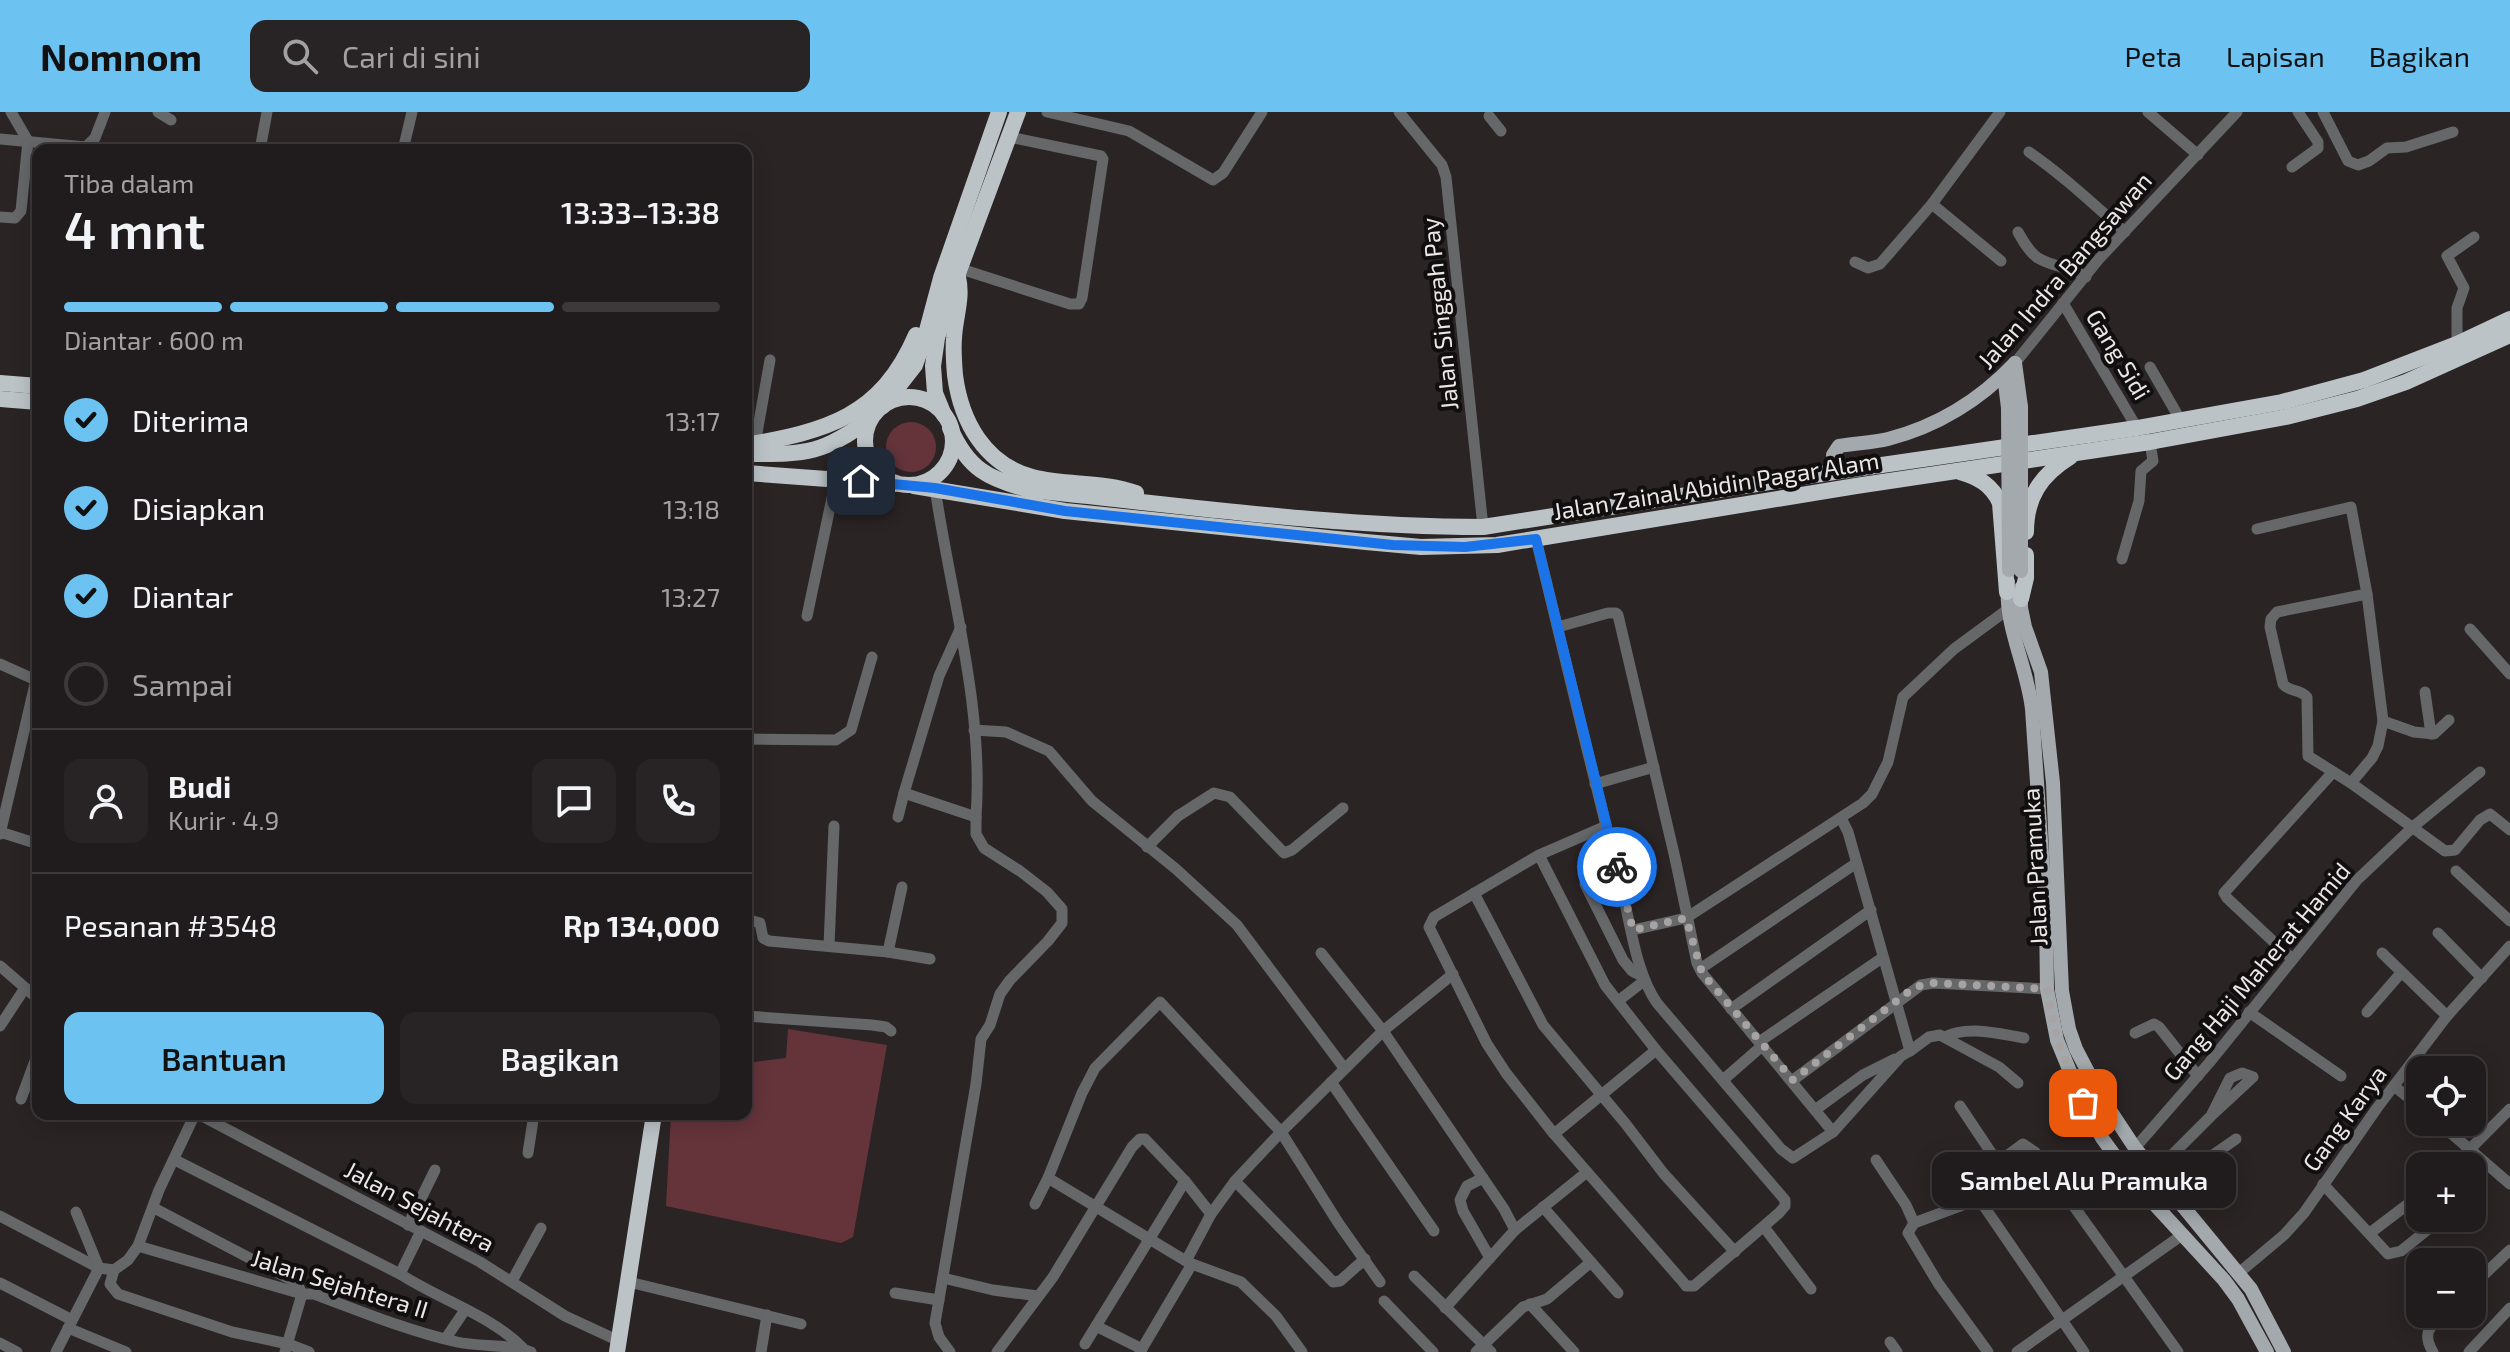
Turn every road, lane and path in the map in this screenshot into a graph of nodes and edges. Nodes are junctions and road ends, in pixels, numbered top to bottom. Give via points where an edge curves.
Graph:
1 (11, 112) edge
2 (105, 112) edge
3 (158, 112) edge
4 (267, 112) edge
5 (412, 112) edge
6 (999, 112) edge
7 (1018, 112) edge
8 (1047, 112) edge
9 (1262, 112) edge
10 (1399, 112) edge
11 (2000, 112) edge
12 (2148, 112) edge
13 (2237, 112) edge
14 (2298, 112) edge
15 (2323, 112) edge
16 (1489, 113) edge
17 (171, 120) dead end
18 (1501, 131) dead end
19 (2453, 132) dead end
20 (1009, 137) junction
21 (0, 139) edge
22 (33, 142) junction
23 (49, 144) edge
24 (89, 144) edge
25 (261, 144) edge
26 (404, 144) edge
27 (32, 148) edge
28 (2029, 152) dead end
29 (2198, 155) junction
30 (2292, 167) dead end
31 (1932, 204) junction
32 (0, 217) edge
33 (2018, 232) dead end
34 (2125, 232) junction
35 (2474, 237) dead end
36 (2001, 261) dead end
37 (1855, 262) dead end
38 (953, 275) junction
39 (2086, 277) junction
40 (2063, 303) junction
41 (2510, 319) edge
42 (2510, 335) edge
43 (2458, 352) junction
44 (770, 360) dead end
45 (2015, 363) junction
46 (2150, 367) dead end
47 (2004, 375) junction
48 (0, 383) edge
49 (32, 386) edge
50 (0, 399) edge
51 (32, 402) edge
52 (2014, 407) junction
53 (878, 411) junction
54 (2181, 421) junction
55 (947, 422) junction
56 (2137, 428) junction
57 (752, 435) edge
58 (2150, 442) junction
59 (752, 447) edge
60 (752, 448) edge
61 (2075, 454) junction
62 (1955, 471) junction
63 (1834, 472) junction
64 (752, 473) edge
65 (836, 479) junction
66 (907, 486) junction
67 (935, 488) junction
68 (2031, 500) junction
69 (1164, 503) junction
70 (2000, 503) junction
71 (1119, 508) junction
72 (1483, 527) junction
73 (2257, 529) dead end
74 (1536, 539) junction
75 (2122, 559) dead end
76 (2367, 594) junction
77 (2014, 596) junction
78 (2007, 610) junction
79 (807, 616) dead end
80 (961, 627) junction
81 (1558, 627) junction
82 (2470, 629) dead end
83 (872, 657) dead end
84 (0, 664) edge
85 (2510, 674) edge
86 (32, 678) edge
87 (2425, 692) dead end
88 (32, 701) edge
89 (2449, 720) dead end
90 (2383, 721) junction
91 (974, 730) junction
92 (2431, 734) junction
93 (752, 739) edge
94 (1654, 767) junction
95 (2333, 772) junction
96 (2480, 772) dead end
97 (2351, 783) junction
98 (1595, 784) junction
99 (904, 793) junction
100 (1343, 808) dead end
101 (898, 817) dead end
102 (976, 817) junction
103 (1841, 818) junction
104 (834, 826) dead end
105 (1606, 826) junction
106 (2414, 826) junction
107 (2510, 830) edge
108 (0, 833) edge
109 (32, 842) edge
110 (1147, 847) junction
111 (1539, 855) junction
112 (1855, 864) junction
113 (1617, 868) junction
114 (2456, 871) dead end
115 (902, 887) dead end
116 (1474, 893) junction
117 (1871, 910) junction
118 (2052, 912) junction
119 (1686, 918) junction
120 (752, 920) edge
121 (2510, 921) edge
122 (1633, 930) junction
123 (2438, 933) dead end
124 (829, 946) junction
125 (2510, 946) edge
126 (888, 952) junction
127 (1321, 953) dead end
128 (2382, 953) dead end
129 (1882, 958) junction
130 (930, 959) dead end
131 (2292, 959) junction
132 (0, 966) edge
133 (1700, 969) junction
134 (2401, 973) junction
135 (1453, 974) junction
136 (1643, 978) junction
137 (2482, 978) junction
138 (25, 988) junction
139 (2047, 989) junction
140 (32, 994) edge
141 (1618, 1001) junction
142 (1896, 1004) junction
143 (1731, 1009) junction
144 (2249, 1012) junction
145 (2367, 1012) dead end
146 (752, 1016) edge
147 (2447, 1016) junction
148 (0, 1026) edge
149 (891, 1031) dead end
150 (1383, 1031) junction
151 (2135, 1033) dead end
152 (1945, 1037) junction
153 (2024, 1038) dead end
154 (1761, 1044) junction
155 (1656, 1050) junction
156 (1905, 1053) junction
157 (1344, 1068) junction
158 (32, 1069) edge
159 (2198, 1076) junction
160 (2341, 1076) dead end
161 (1723, 1080) junction
162 (1793, 1080) junction
163 (1331, 1082) junction
164 (2018, 1083) dead end
165 (2394, 1086) junction
166 (1602, 1095) junction
167 (2406, 1096) edge
168 (21, 1099) dead end
169 (1960, 1106) dead end
170 (2510, 1109) edge
171 (1815, 1110) junction
172 (2211, 1116) dead end
173 (194, 1120) edge
174 (208, 1120) edge
175 (533, 1120) edge
176 (653, 1120) edge
177 (1281, 1132) junction
178 (1833, 1132) junction
179 (1554, 1134) junction
180 (2455, 1136) edge
181 (2236, 1139) dead end
182 (2135, 1148) junction
183 (2471, 1149) junction
184 (2468, 1152) edge
185 (528, 1153) dead end
186 (175, 1160) junction
187 (1876, 1160) dead end
188 (435, 1170) dead end
189 (1587, 1172) junction
190 (2155, 1172) junction
191 (1048, 1178) junction
192 (1483, 1178) junction
193 (1185, 1181) junction
194 (1235, 1181) junction
195 (2323, 1184) junction
196 (2510, 1184) edge
197 (2167, 1187) junction
198 (1035, 1204) dead end
199 (2406, 1206) edge
200 (1097, 1207) junction
201 (1543, 1207) junction
202 (154, 1208) junction
203 (76, 1212) dead end
204 (1211, 1214) junction
205 (0, 1216) edge
206 (1914, 1223) junction
207 (408, 1225) junction
208 (1764, 1227) junction
209 (541, 1228) dead end
210 (1515, 1230) junction
211 (421, 1231) junction
212 (1434, 1231) dead end
213 (2425, 1232) edge
214 (2370, 1233) junction
215 (2182, 1235) junction
216 (2209, 1237) junction
217 (1148, 1238) junction
218 (138, 1246) junction
219 (2510, 1250) edge
220 (2198, 1251) junction
221 (1735, 1252) junction
222 (1490, 1258) junction
223 (1365, 1259) junction
224 (1591, 1262) junction
225 (1189, 1263) junction
226 (99, 1268) junction
227 (114, 1270) junction
228 (2240, 1272) junction
229 (2486, 1273) edge
230 (400, 1274) junction
231 (1414, 1276) dead end
232 (2125, 1277) junction
233 (943, 1278) junction
234 (512, 1281) junction
235 (629, 1282) junction
236 (1380, 1282) dead end
237 (0, 1283) edge
238 (1811, 1289) dead end
239 (895, 1293) dead end
240 (1618, 1293) dead end
241 (302, 1294) junction
242 (1038, 1296) junction
243 (939, 1300) junction
244 (1384, 1301) dead end
245 (1530, 1304) junction
246 (1445, 1308) junction
247 (2510, 1308) edge
248 (465, 1310) junction
249 (767, 1315) junction
250 (2062, 1320) junction
251 (70, 1324) junction
252 (801, 1324) dead end
253 (1096, 1326) junction
254 (2431, 1328) edge
255 (0, 1343) edge
256 (450, 1344) edge
257 (1085, 1344) dead end
258 (618, 1346) edge
259 (286, 1348) edge
260 (1484, 1349) edge
261 (527, 1350) edge
262 (1141, 1351) edge
263 (17, 1352) edge
264 (56, 1352) edge
265 (126, 1352) edge
266 (309, 1352) edge
267 (761, 1352) edge
268 (950, 1352) edge
269 (997, 1352) edge
270 (1302, 1352) edge
271 (1433, 1352) edge
272 (1574, 1352) edge
273 (1988, 1352) edge
274 (2017, 1352) edge
275 (2084, 1352) edge
276 (2178, 1352) edge
277 (2267, 1352) edge
278 (2284, 1352) edge
279 (2433, 1352) edge
280 (2469, 1352) edge

1 - 22 street
2 - 24 street
3 - 17 street
4 - 25 street
5 - 26 street
6 - 38 highway
7 - 20 highway
8 - 9 street via 1129,131 1217,179
10 - 72 street, Jalan Singgah Pay via 1446,177
11 - 31 street
12 - 29 street
13 - 29 street, Jalan Indra Bangsawan
14 - 30 street via 2318,148
15 - 19 street via 2348,161 2358,165 2387,148
16 - 18 street
20 - 38 highway
20 - 38 street via 1103,159 1082,298 1079,304 1070,304
21 - 22 street
22 - 23 street
27 - 32 street via 20,216
28 - 34 street
29 - 34 street, Jalan Indra Bangsawan
31 - 36 street
31 - 37 street via 1880,264 1868,268
33 - 39 street via 2039,259
34 - 39 street, Jalan Indra Bangsawan
35 - 43 street via 2447,256 2464,288 2457,308
38 - 53 highway via 915,365
38 - 55 highway via 933,366 935,393
38 - 59 highway via 909,353 872,399 830,425
38 - 69 highway via 961,291 954,339 956,377 965,412 986,452 1032,477 1110,486
39 - 40 street, Jalan Indra Bangsawan
40 - 45 street, Jalan Indra Bangsawan
40 - 56 street, Gang Sidi
41 - 43 highway, Jalan Zainal Abidin Pagar Alam
42 - 43 highway, Jalan Zainal Abidin Pagar Alam
43 - 54 highway, Jalan Zainal Abidin Pagar Alam via 2329,391
43 - 58 highway, Jalan Zainal Abidin Pagar Alam via 2406,382 2333,406
44 - 57 street
45 - 47 main road, Jalan Indra Bangsawan
45 - 52 main road, Jalan Pramuka
46 - 54 street
47 - 52 main road, Jalan Pramuka
47 - 63 main road, Jalan Indra Bangsawan via 1939,421 1892,438 1839,446 1833,455
48 - 49 highway
50 - 51 highway
52 - 77 main road, Jalan Pramuka, bridge
53 - 55 highway via 897,399 912,398 933,405
53 - 60 highway via 828,446 804,453
53 - 66 highway via 866,437 869,458 882,475
54 - 56 highway, Jalan Zainal Abidin Pagar Alam
55 - 66 highway via 953,445 946,464 936,476
55 - 71 highway, Jalan Zainal Abidin Pagar Alam via 971,464 1002,483
56 - 63 highway, Jalan Zainal Abidin Pagar Alam
58 - 61 highway, Jalan Zainal Abidin Pagar Alam
58 - 75 street via 2153,461 2141,471 2139,501
61 - 62 highway, Jalan Zainal Abidin Pagar Alam
61 - 68 highway via 2045,475
62 - 70 highway via 1983,482
62 - 74 highway, Jalan Zainal Abidin Pagar Alam
63 - 72 highway, Jalan Zainal Abidin Pagar Alam
64 - 65 highway, Jalan Zainal Abidin Pagar Alam
65 - 66 highway, Jalan Zainal Abidin Pagar Alam
65 - 79 street
66 - 67 highway, Jalan Zainal Abidin Pagar Alam
67 - 71 highway, Jalan Zainal Abidin Pagar Alam via 1065,511
67 - 80 street
68 - 70 highway via 2024,491 2012,489
68 - 77 highway via 2026,578
69 - 71 highway, Jalan Zainal Abidin Pagar Alam
69 - 72 highway, Jalan Zainal Abidin Pagar Alam
70 - 77 highway
71 - 74 highway, Jalan Zainal Abidin Pagar Alam via 1421,547
73 - 76 street via 2351,507
74 - 81 street
76 - 90 street
76 - 95 street via 2277,612 2271,619 2283,684 2307,697 2308,756
77 - 78 main road, Jalan Pramuka
77 - 118 main road, Jalan Pramuka via 2041,672 2053,783
78 - 103 street via 1909,689 1901,701 1881,779 1868,799
78 - 118 main road, Jalan Pramuka via 2029,681
80 - 91 street
80 - 99 street via 939,676
81 - 94 street via 1618,615
81 - 98 street
82 - 85 street
83 - 93 street via 847,734 836,740
84 - 86 street
87 - 92 street
88 - 108 street
89 - 92 street
90 - 92 street
90 - 97 street via 2372,758
91 - 102 street
91 - 110 street via 1006,732 1049,751 1092,801
94 - 98 street
94 - 119 street
95 - 97 street
95 - 131 street via 2224,893
96 - 106 street, Gang Haji Maherat Hamid
97 - 106 street
98 - 105 street
99 - 101 street
99 - 102 street
100 - 110 street via 1284,853 1230,797 1214,793 1178,816
102 - 233 street via 976,834 984,848 1047,892 1062,909 1062,923 1000,994 981,1039
103 - 112 street
103 - 119 street
104 - 124 street
105 - 111 street
105 - 113 street
106 - 107 street via 2450,852 2486,816 2493,815
106 - 131 street, Gang Haji Maherat Hamid via 2357,880
108 - 109 street
110 - 157 street via 1237,925
111 - 116 street
111 - 141 street
112 - 117 street
112 - 133 street
113 - 122 street
113 - 136 street via 1587,877 1585,884 1623,960
114 - 121 street
115 - 126 street
116 - 135 street via 1429,924
116 - 166 street via 1543,1025
117 - 129 street
117 - 143 street
118 - 139 main road, Jalan Pramuka
118 - 182 main road, Jalan Pramuka via 2069,1029 2086,1072
119 - 122 street
119 - 133 street
120 - 124 street via 758,921 769,941
122 - 136 street
123 - 137 street
124 - 126 street
125 - 137 street, Gang Karya
126 - 130 street
127 - 150 street
128 - 134 street
129 - 142 street
129 - 154 street
131 - 144 street, Gang Haji Maherat Hamid
132 - 138 street
133 - 143 street
134 - 145 street
134 - 147 street
135 - 150 street
135 - 179 street via 1496,1057
136 - 141 street
136 - 161 street via 1657,1003
137 - 147 street, Gang Karya
138 - 140 street
138 - 148 street
139 - 142 street via 1933,983 1915,987
139 - 215 main road, Jalan Pramuka via 2057,1040 2102,1138
141 - 155 street
142 - 156 street
142 - 162 street
143 - 154 street
144 - 159 street, Gang Haji Maherat Hamid
144 - 160 street
146 - 149 street
147 - 165 street, Gang Karya
150 - 157 street
150 - 192 street
151 - 159 street via 2154,1024 2159,1027
152 - 153 street via 1980,1032
152 - 156 street via 1935,1034
152 - 164 street
154 - 161 street
154 - 162 street
155 - 166 street
155 - 208 street via 1785,1200 1784,1208
156 - 171 street
156 - 178 street
157 - 163 street
158 - 168 street
159 - 182 street, Gang Haji Maherat Hamid
161 - 178 street via 1788,1157
162 - 171 street
163 - 177 street
163 - 212 street
165 - 167 street
165 - 195 street, Gang Karya
166 - 179 street
166 - 221 street
169 - 232 street via 1994,1157 2004,1158 2023,1144 2031,1147
170 - 183 street
171 - 178 street
172 - 190 street
173 - 186 street
174 - 207 street, Jalan Sejahtera
175 - 185 street
176 - 235 highway
177 - 191 street via 1160,1002 1095,1068
177 - 194 street
177 - 223 street
179 - 189 street
180 - 183 street
181 - 197 street
182 - 190 main road, Jalan Pramuka
183 - 184 street
183 - 196 street
186 - 202 street
186 - 230 street
187 - 206 street
188 - 207 street
189 - 201 street
189 - 221 street via 1686,1286 1700,1283
190 - 197 main road, Jalan Pramuka
191 - 198 street
191 - 200 street
192 - 210 street
192 - 222 street via 1467,1186 1460,1200
193 - 200 street via 1140,1139
193 - 204 street
193 - 217 street
194 - 204 street
194 - 223 street via 1333,1282
195 - 214 street
195 - 228 street, Gang Karya via 2284,1235
197 - 216 main road, Jalan Pramuka
199 - 214 street
200 - 217 street
200 - 242 street
201 - 210 street
201 - 224 street
202 - 218 street
202 - 241 street via 292,1279
203 - 226 street
204 - 225 street
205 - 226 street
206 - 250 street via 1979,1199
206 - 273 street via 1908,1230 1912,1244
207 - 211 street, Jalan Sejahtera
208 - 221 street
208 - 238 street
209 - 234 street
210 - 222 street
211 - 230 street
211 - 234 street, Jalan Sejahtera
213 - 214 street via 2391,1255
215 - 220 main road, Jalan Pramuka
215 - 232 street
216 - 220 main road
216 - 228 main road, Jalan Pramuka
217 - 225 street
217 - 253 street
218 - 227 street
218 - 241 street, Jalan Sejahtera II
219 - 229 street
220 - 277 main road, Jalan Pramuka via 2238,1299
222 - 246 street
223 - 236 street
224 - 240 street
224 - 245 street via 1547,1299
225 - 262 street
225 - 270 street via 1241,1282 1276,1316
226 - 227 street
226 - 251 street
227 - 259 street via 110,1284 118,1294
228 - 278 main road, Jalan Pramuka
230 - 248 street
231 - 246 street
232 - 250 street
232 - 276 street
233 - 242 street
233 - 243 street
234 - 258 street, Jalan Sejahtera
235 - 249 street
235 - 258 highway
237 - 251 street
239 - 243 street
241 - 256 street, Jalan Sejahtera II
241 - 259 street
242 - 269 street
243 - 268 street via 935,1323
244 - 271 street
245 - 260 street
245 - 272 street
246 - 260 street
247 - 280 street
248 - 256 street
248 - 261 street
249 - 252 street
249 - 267 street
250 - 274 street
250 - 275 street
251 - 264 street
251 - 265 street
253 - 257 street
253 - 262 street
254 - 279 street via 2426,1337
255 - 263 street
256 - 261 street, Jalan Sejahtera II
259 - 266 street

